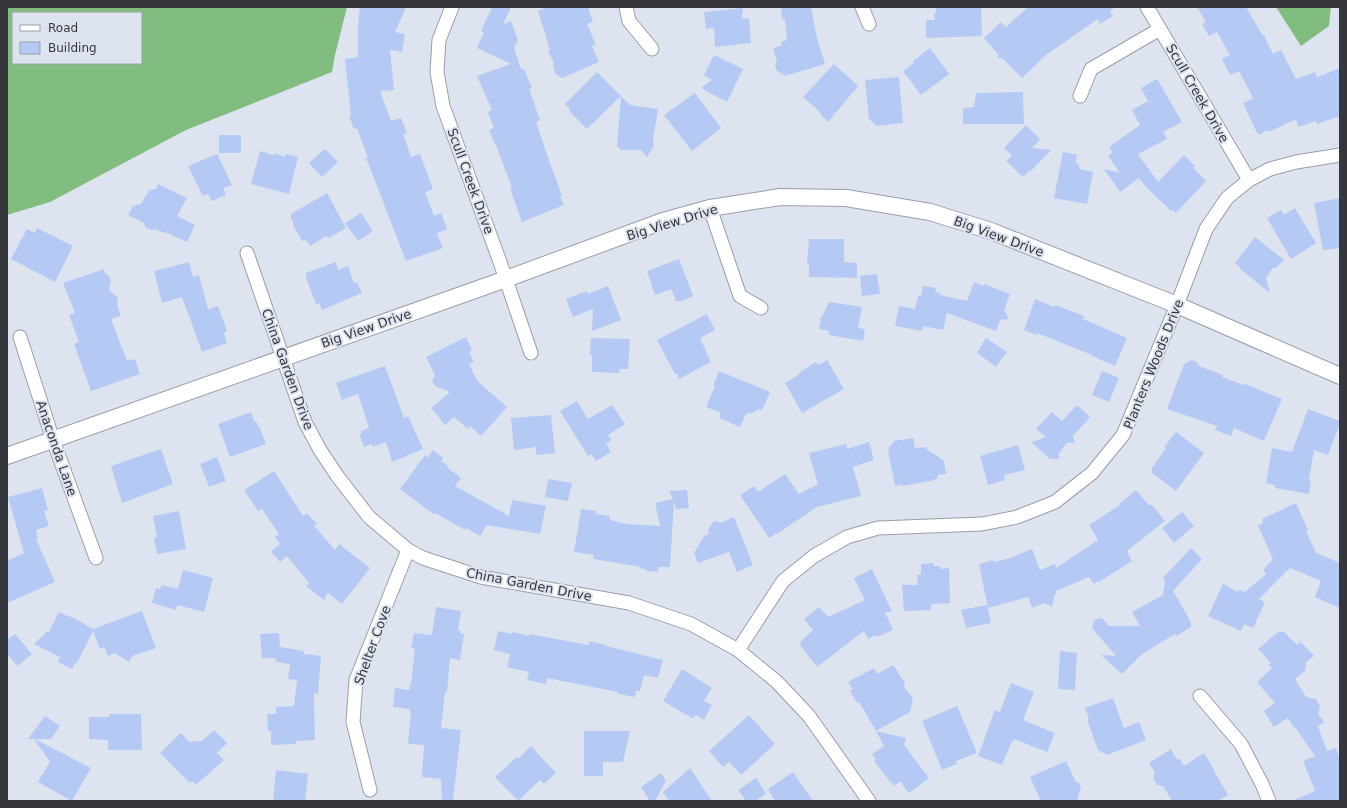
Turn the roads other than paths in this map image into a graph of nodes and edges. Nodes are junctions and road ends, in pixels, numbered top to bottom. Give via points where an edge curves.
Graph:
1 (452, 7) edge
2 (626, 7) edge
3 (862, 7) edge
4 (1147, 7) edge
5 (869, 24) dead end
6 (1160, 29) junction
7 (652, 49) dead end
8 (1080, 96) dead end
9 (1340, 155) edge
10 (1249, 180) junction
11 (710, 208) junction
12 (247, 254) dead end
13 (506, 279) junction
14 (1177, 305) junction
15 (761, 308) dead end
16 (20, 337) dead end
17 (531, 353) dead end
18 (283, 357) junction
19 (1340, 376) edge
20 (54, 440) junction
21 (7, 456) edge
22 (408, 550) junction
23 (96, 558) dead end
24 (738, 650) junction
25 (1200, 696) dead end
26 (370, 790) dead end
27 (869, 801) edge
28 (1269, 801) edge

1 - 13 street, Scull Creek Drive via 439,40 437,72 443,106
2 - 7 street via 629,21
3 - 5 street
4 - 6 street, Scull Creek Drive
6 - 8 street via 1090,69
6 - 10 street, Scull Creek Drive
9 - 10 street, Planters Woods Drive via 1270,169
10 - 14 street, Planters Woods Drive via 1227,198 1206,229
11 - 13 street, Big View Drive via 663,222
11 - 14 street, Big View Drive via 780,197 846,198 930,212 991,231
11 - 15 street via 740,296
12 - 18 street, China Garden Drive
13 - 17 street, Scull Creek Drive
13 - 18 street, Big View Drive
14 - 19 street, Big View Drive
14 - 24 street, Planters Woods Drive via 1123,435 1092,473 1055,502 1017,517 982,524 878,528 847,537 814,556 783,581
16 - 20 street, Anaconda Lane
18 - 20 street, Big View Drive
18 - 22 street, China Garden Drive via 305,422 320,450 369,517
20 - 21 street, Big View Drive
20 - 23 street, Anaconda Lane
22 - 24 street, China Garden Drive via 423,558 481,577 629,603 691,624
22 - 26 street, Shelter Cove via 356,680 353,722
24 - 27 street, China Garden Drive via 777,682 809,716
25 - 28 street via 1241,744

